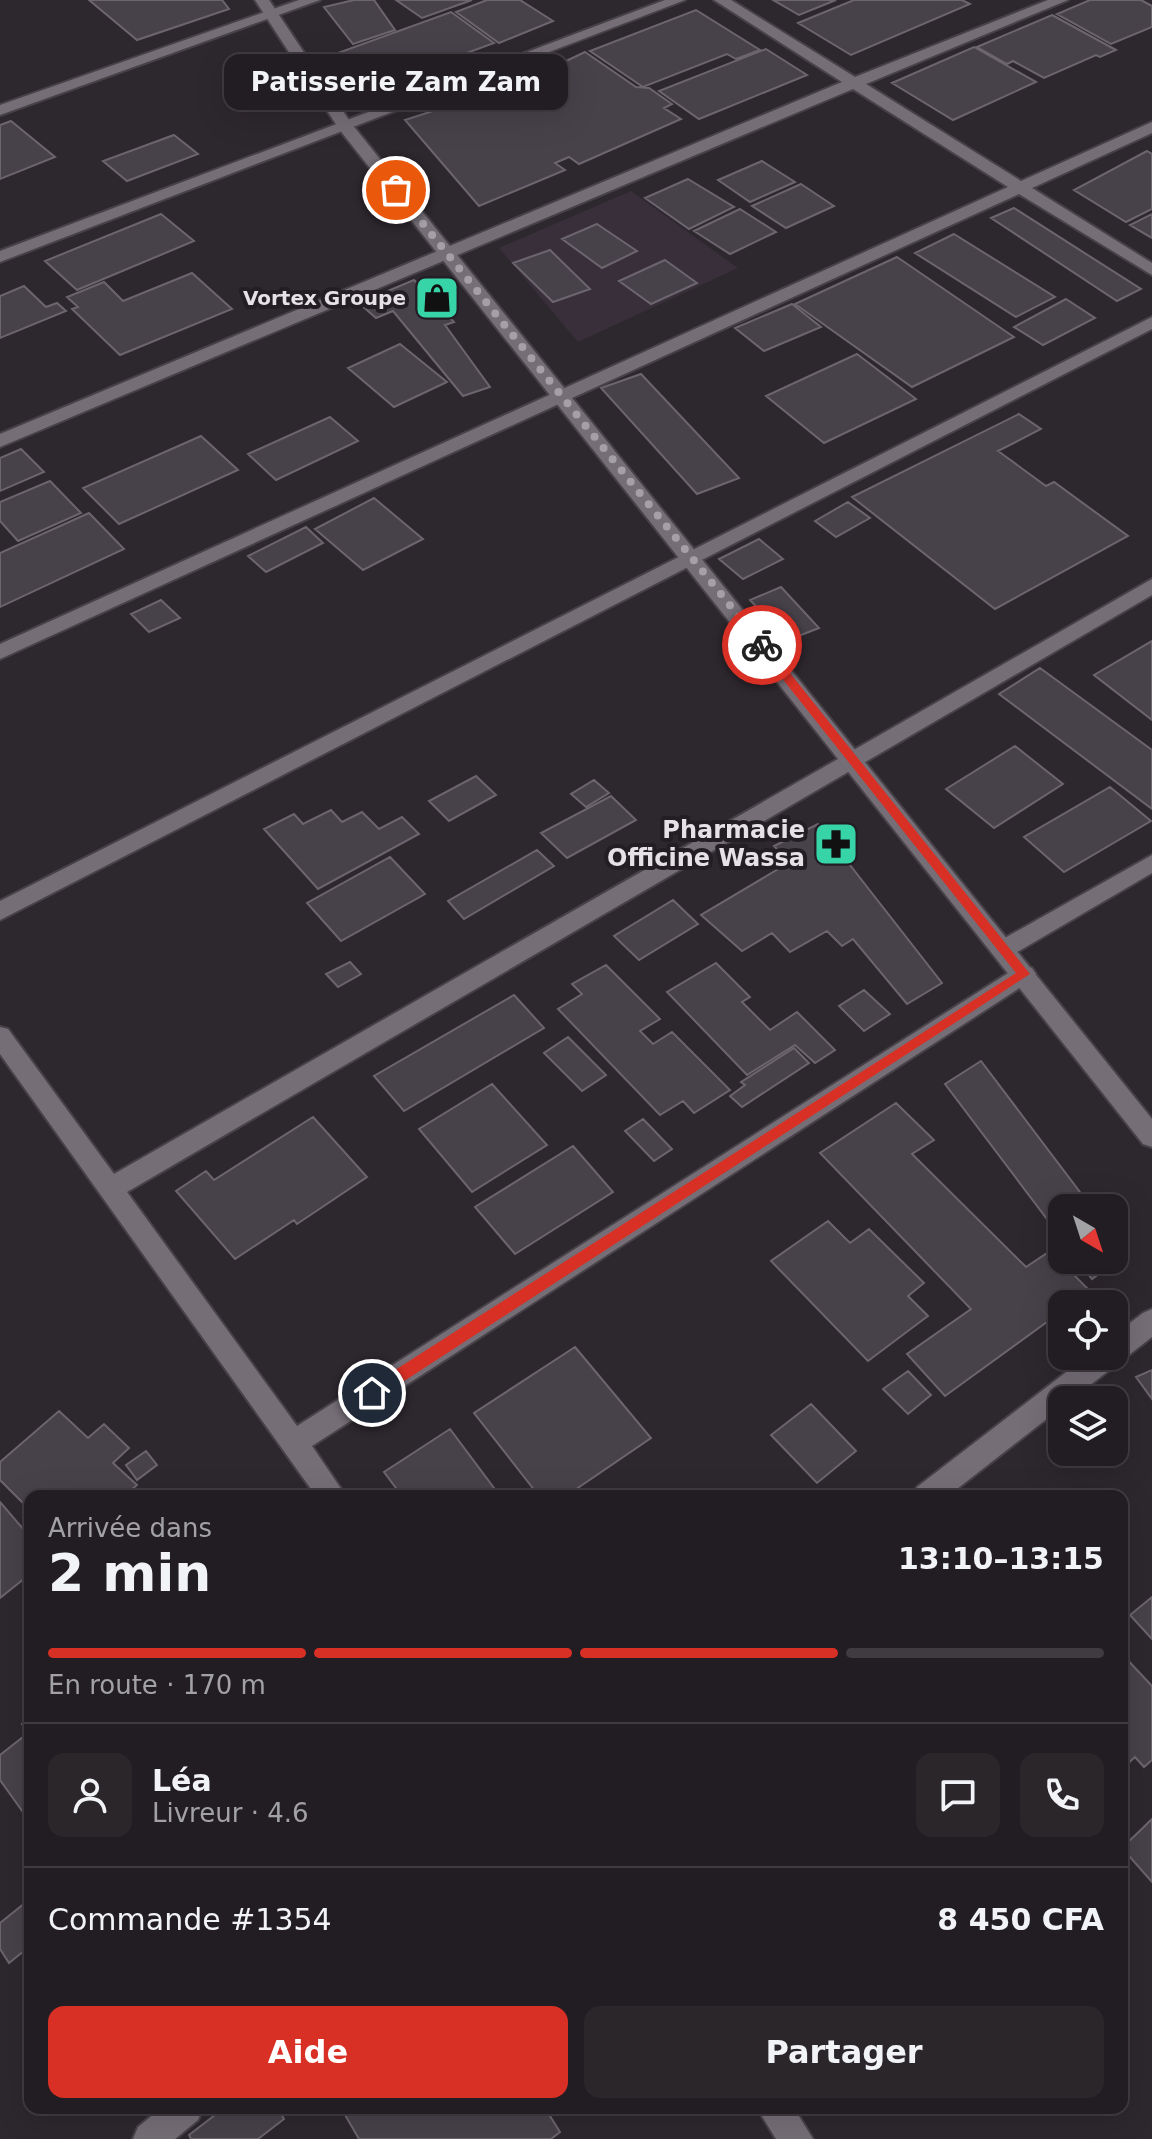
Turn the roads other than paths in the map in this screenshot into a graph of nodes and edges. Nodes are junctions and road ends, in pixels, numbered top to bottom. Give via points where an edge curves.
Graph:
1 (262, 0) edge
2 (313, 0) edge
3 (678, 0) edge
4 (721, 0) edge
5 (1061, 0) edge
6 (270, 15) junction
7 (854, 83) junction
8 (0, 110) edge
9 (345, 126) junction
10 (1152, 127) edge
11 (1020, 187) junction
12 (447, 253) junction
13 (0, 257) edge
14 (1152, 270) edge
15 (1152, 322) edge
16 (561, 396) junction
17 (0, 441) edge
18 (692, 558) junction
19 (1152, 586) edge
20 (0, 652) edge
21 (854, 761) junction
22 (1152, 863) edge
23 (0, 911) edge
24 (1004, 949) junction
25 (1024, 974) junction
26 (0, 1036) edge
27 (1152, 1137) edge
28 (110, 1189) junction
29 (1152, 1321) edge
30 (1128, 1340) edge
31 (1089, 1370) edge
32 (294, 1443) junction
33 (328, 1490) edge
34 (935, 1490) edge
35 (179, 2114) edge
36 (778, 2114) edge
37 (150, 2139) edge
38 (796, 2139) edge

1 - 6 street
2 - 6 street
3 - 9 street
4 - 7 street
5 - 7 street
6 - 8 street
6 - 9 street
7 - 11 street
7 - 12 street
9 - 12 street
9 - 13 street
10 - 11 street
11 - 14 street
11 - 16 street
12 - 16 street
12 - 17 street
15 - 18 street
16 - 18 street
16 - 20 street
18 - 21 street
18 - 23 street
19 - 21 street
21 - 24 street
21 - 28 street
22 - 24 street
24 - 25 street
25 - 27 street
25 - 32 street
26 - 28 street
28 - 32 street
29 - 30 street
31 - 34 street
32 - 33 street
35 - 37 street
36 - 38 street

